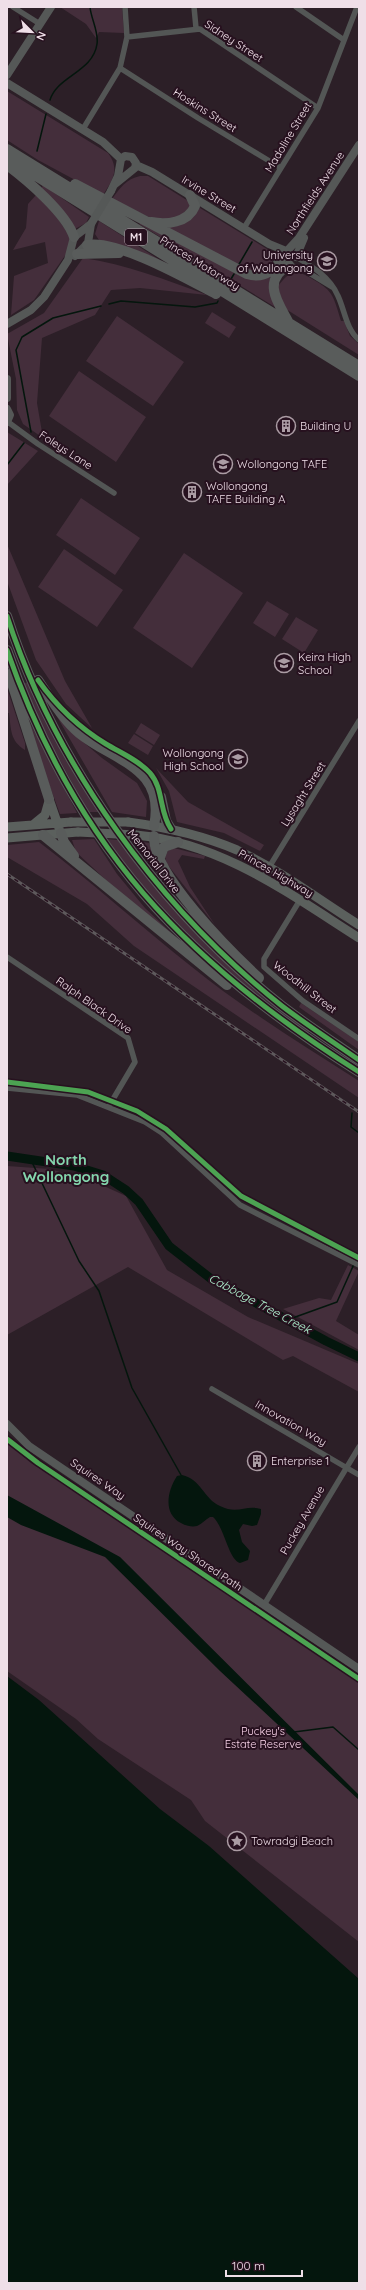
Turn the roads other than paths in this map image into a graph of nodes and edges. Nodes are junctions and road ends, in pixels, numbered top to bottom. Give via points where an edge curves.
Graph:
1 (13, 7) edge
2 (51, 7) edge
3 (125, 7) edge
4 (194, 7) edge
5 (296, 7) edge
6 (357, 7) edge
7 (40, 24) junction
8 (196, 28) junction
9 (127, 37) junction
10 (344, 40) junction
11 (120, 68) junction
12 (7, 75) edge
13 (7, 83) edge
14 (318, 108) junction
15 (83, 129) junction
16 (359, 145) edge
17 (7, 149) edge
18 (359, 151) edge
19 (7, 158) edge
20 (120, 163) junction
21 (7, 165) edge
22 (134, 168) junction
23 (282, 168) junction
24 (42, 170) junction
25 (113, 188) junction
26 (190, 195) junction
27 (143, 220) junction
28 (91, 224) junction
29 (244, 228) junction
30 (76, 236) junction
31 (87, 243) junction
32 (76, 254) junction
33 (140, 258) junction
34 (288, 258) junction
35 (64, 268) junction
36 (334, 288) junction
37 (264, 317) junction
38 (8, 323) edge
39 (289, 323) junction
40 (359, 340) edge
41 (359, 366) edge
42 (359, 376) edge
43 (7, 379) edge
44 (7, 398) edge
45 (7, 409) edge
46 (7, 422) edge
47 (114, 493) dead end
48 (7, 616) edge
49 (17, 643) junction
50 (7, 650) edge
51 (7, 664) edge
52 (61, 710) junction
53 (359, 721) edge
54 (49, 799) junction
55 (57, 823) junction
56 (32, 825) junction
57 (154, 826) junction
58 (7, 827) edge
59 (171, 829) junction
60 (61, 834) junction
61 (42, 835) junction
62 (154, 836) junction
63 (7, 838) edge
64 (178, 842) junction
65 (159, 860) junction
66 (269, 867) junction
67 (87, 871) junction
68 (263, 877) junction
69 (316, 897) junction
70 (304, 902) junction
71 (359, 925) edge
72 (359, 938) edge
73 (7, 957) edge
74 (359, 1039) edge
75 (340, 1046) junction
76 (325, 1050) junction
77 (359, 1060) edge
78 (359, 1072) edge
79 (7, 1088) edge
80 (109, 1106) junction
81 (358, 1265) edge
82 (212, 1389) dead end
83 (7, 1424) edge
84 (359, 1447) edge
85 (346, 1467) junction
86 (359, 1475) edge
87 (264, 1605) junction
88 (359, 1669) edge

1 - 7 street
2 - 7 main road
3 - 9 street
4 - 8 street
5 - 10 street
6 - 10 street, Madoline Street
7 - 12 main road
8 - 9 street, Sidney Street
8 - 14 street, Sidney Street
9 - 11 street
10 - 14 street, Madoline Street
11 - 15 street
11 - 23 street, Hoskins Street
13 - 15 main road
14 - 23 street, Madoline Street
15 - 20 main road via 103,142
16 - 34 main road, Northfields Avenue
17 - 24 highway, Princes Motorway / M1
18 - 34 main road, Northfields Avenue via 302,241
19 - 37 highway, Princes Motorway / M1
20 - 22 main road via 124,172
20 - 22 main road via 129,156 134,158
20 - 25 main road
21 - 30 highway via 28,181
22 - 25 main road
22 - 26 main road, Irvine Street via 152,172
23 - 29 street, Madoline Street
24 - 27 highway via 66,179
24 - 39 highway, Princes Motorway / M1
25 - 28 main road, bridge
26 - 27 highway via 195,204 194,209 181,219 166,224
26 - 29 main road, Irvine Street
27 - 34 highway via 251,276 268,274
28 - 30 main road
28 - 31 main road
29 - 34 main road, Irvine Street
30 - 31 main road via 78,246
30 - 31 main road via 86,233
30 - 35 main road
31 - 32 main road
31 - 33 highway
32 - 33 highway via 118,253
32 - 35 main road
33 - 37 highway
34 - 36 street
34 - 36 street via 324,276
34 - 39 highway via 273,288
35 - 38 main road via 41,301
36 - 40 street via 351,332
37 - 42 highway, Princes Motorway / M1
39 - 41 highway, Princes Motorway / M1
43 - 44 main road
45 - 46 main road via 10,415
46 - 47 street, Foleys Lane
48 - 49 highway, Memorial Drive
49 - 52 highway via 38,680
49 - 75 highway, Memorial Drive via 50,719 78,769 109,819 148,872 193,924 234,964 282,1006
50 - 76 highway via 27,705 55,765 89,823 126,874 169,924 211,963 259,1003
51 - 54 highway
52 - 57 highway via 67,721 80,734 147,779 157,802
52 - 59 highway via 83,729 150,772 159,788 166,821
53 - 66 street, Lysaght Street
54 - 55 main road
54 - 56 main road via 45,816
55 - 56 main road, Princes Highway
55 - 57 main road, Princes Highway, bridge via 128,822
55 - 60 main road
56 - 58 main road, Princes Highway
57 - 59 main road, Princes Highway
57 - 62 main road
59 - 66 main road, Princes Highway via 218,843
60 - 61 main road, Princes Highway
60 - 62 main road, Princes Highway, bridge via 78,832
60 - 67 highway via 64,842
61 - 63 main road, Princes Highway
61 - 67 highway
62 - 64 main road, Princes Highway
62 - 65 highway via 154,848
64 - 65 highway via 164,847
64 - 68 main road, Princes Highway via 224,857
65 - 75 highway via 201,917 244,963
66 - 68 street, Lysaght Street
66 - 69 main road, Princes Highway
67 - 76 highway via 271,1018
68 - 70 main road, Princes Highway
69 - 70 main road
69 - 71 main road, Princes Highway
70 - 72 main road, Princes Highway
70 - 74 street, Woodhill Street via 264,960 264,968 303,1001
73 - 80 street, Ralph Black Drive via 128,1038 135,1062
75 - 77 highway, Memorial Drive
76 - 78 highway
79 - 80 street via 77,1095
80 - 81 street via 154,1127 240,1205
82 - 85 street, Innovation Way
83 - 87 main road, Squires Way via 40,1454
84 - 85 street, Puckey Avenue
85 - 86 street, Innovation Way
85 - 87 street, Puckey Avenue
87 - 88 main road, Squires Way

